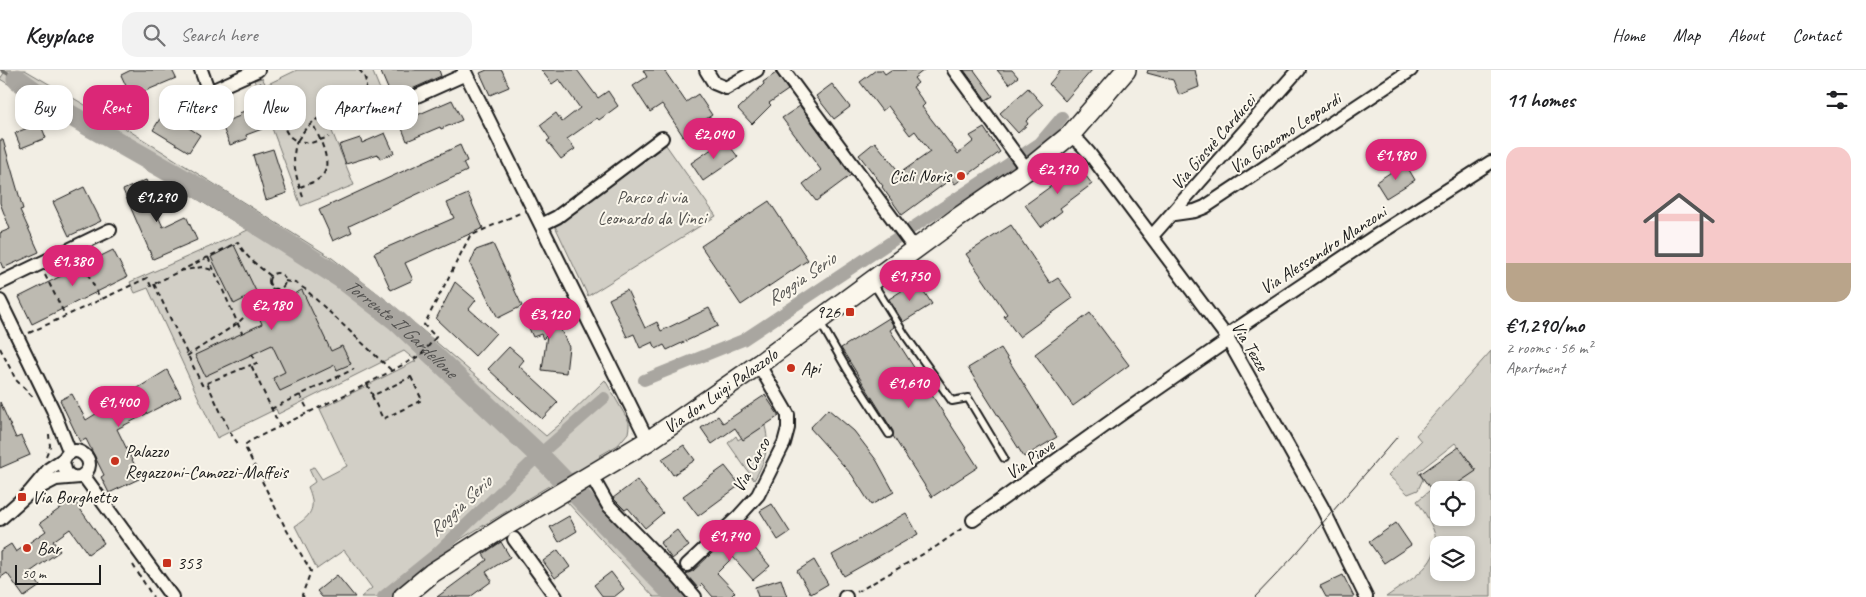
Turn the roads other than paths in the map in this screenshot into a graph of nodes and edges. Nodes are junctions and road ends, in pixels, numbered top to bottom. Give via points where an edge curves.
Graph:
1 (200, 70) edge
2 (706, 70) edge
3 (757, 70) edge
4 (783, 70) edge
5 (954, 70) edge
6 (1126, 70) edge
7 (1298, 70) edge
8 (1411, 70) edge
9 (256, 71) edge
10 (465, 72) edge
11 (418, 94) edge
12 (1070, 135) junction
13 (662, 138) dead end
14 (1020, 160) junction
15 (1491, 162) edge
16 (1174, 214) junction
17 (541, 225) junction
18 (110, 230) dead end
19 (906, 236) junction
20 (1152, 236) junction
21 (872, 282) junction
22 (0, 283) edge
23 (0, 302) edge
24 (819, 320) junction
25 (1227, 338) junction
26 (759, 365) junction
27 (889, 434) dead end
28 (648, 442) junction
29 (67, 456) junction
30 (1004, 458) dead end
31 (78, 476) junction
32 (586, 478) junction
33 (28, 493) junction
34 (0, 519) edge
35 (973, 520) road end
36 (514, 539) dead end
37 (687, 565) dead end
38 (172, 597) edge
39 (403, 597) edge
40 (556, 597) edge
41 (695, 597) edge
42 (1366, 597) edge

1 - 9 street via 209,92
2 - 3 street via 714,83 726,88
4 - 19 street
5 - 14 street
6 - 12 street, Via don Luigi Palazzolo
7 - 16 street, Via Giosuè Carducci
8 - 16 street, Via Giacomo Leopardi via 1205,207
10 - 11 street
10 - 17 street
12 - 14 street, Via don Luigi Palazzolo
12 - 20 street, Via Tezze via 1082,144
13 - 17 street via 557,217
14 - 19 street, Via don Luigi Palazzolo
15 - 25 street, Via Alessandro Manzoni
16 - 20 street, Via Giosuè Carducci
17 - 28 street
18 - 22 street
19 - 21 street, Via don Luigi Palazzolo
20 - 25 street, Via Tezze
21 - 24 street, Via don Luigi Palazzolo
21 - 30 lane via 952,401 968,398
23 - 29 street via 53,410
24 - 26 street, Via don Luigi Palazzolo
24 - 27 lane
25 - 35 street, Via Piave
25 - 42 street, Via Tezze via 1324,512
26 - 28 street, Via don Luigi Palazzolo
26 - 37 street, Via Carso via 788,415 784,443 758,495
28 - 32 street, Via don Luigi Palazzolo
29 - 31 street via 64,470
29 - 31 street via 78,452 88,460 88,468
29 - 33 street via 49,469
31 - 33 street via 56,479
31 - 38 street
32 - 39 street, Via don Luigi Palazzolo via 507,525
32 - 41 street
33 - 34 street
36 - 40 street

